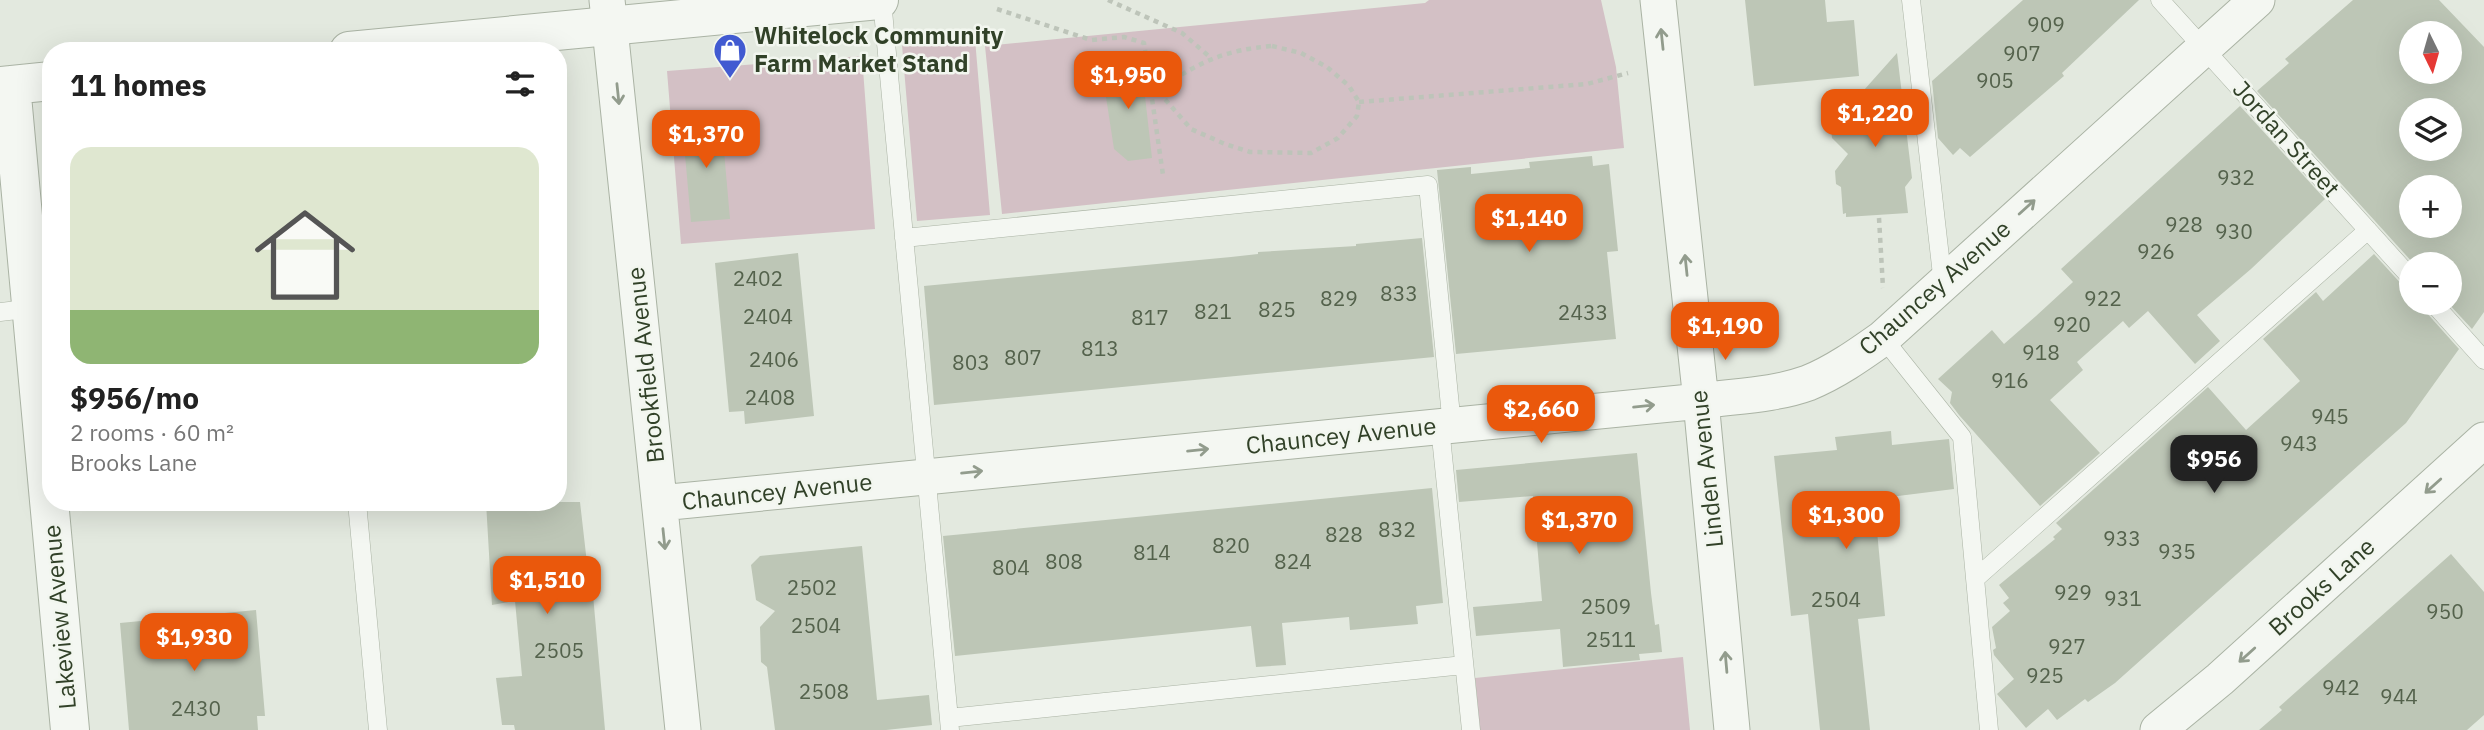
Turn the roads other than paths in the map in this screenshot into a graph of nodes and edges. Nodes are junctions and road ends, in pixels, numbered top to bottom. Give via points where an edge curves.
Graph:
1 (881, 0) edge
2 (1658, 0) edge
3 (1911, 0) edge
4 (2160, 0) edge
5 (2257, 0) edge
6 (609, 13) edge
7 (411, 42) edge
8 (2203, 48) junction
9 (42, 82) edge
10 (6, 85) edge
11 (2368, 230) junction
12 (904, 238) junction
13 (2399, 265) edge
14 (1942, 285) junction
15 (28, 309) edge
16 (2444, 315) edge
17 (1883, 338) junction
18 (2484, 360) edge
19 (1701, 401) junction
20 (1446, 426) junction
21 (2484, 440) edge
22 (42, 449) edge
23 (927, 477) junction
24 (660, 503) junction
25 (48, 511) edge
26 (358, 511) edge
27 (1975, 579) junction
28 (1464, 665) junction
29 (950, 724) edge
30 (70, 730) edge
31 (378, 730) edge
32 (683, 730) edge
33 (1471, 730) edge
34 (1732, 730) edge
35 (1989, 730) edge
36 (2158, 730) edge

1 - 6 street
1 - 12 lane
19 -> 2 street, Linden Avenue
3 - 14 lane
4 - 8 lane, Jordan Street
5 - 8 street, Chauncey Avenue
6 - 7 street
6 -> 24 street, Brookfield Avenue
8 - 11 lane, Jordan Street
14 -> 8 street, Chauncey Avenue
9 - 10 street
10 - 15 street, Lakeview Avenue
11 - 13 lane, Jordan Street
11 - 27 lane
12 - 20 lane via 1428,185
12 - 23 lane
14 - 17 street, Chauncey Avenue
15 - 22 street, Lakeview Avenue
16 - 18 lane
17 - 19 street, Chauncey Avenue via 1808,383
17 - 27 lane via 1962,437
20 -> 19 street, Chauncey Avenue
34 -> 19 street, Linden Avenue
23 -> 20 street, Chauncey Avenue
20 - 28 lane
21 -> 36 street, Brooks Lane
23 - 24 street, Chauncey Avenue
23 - 29 lane
24 -> 32 street, Brookfield Avenue
25 - 30 street, Lakeview Avenue
26 - 31 lane
27 - 35 lane
28 - 29 lane
28 - 33 lane

